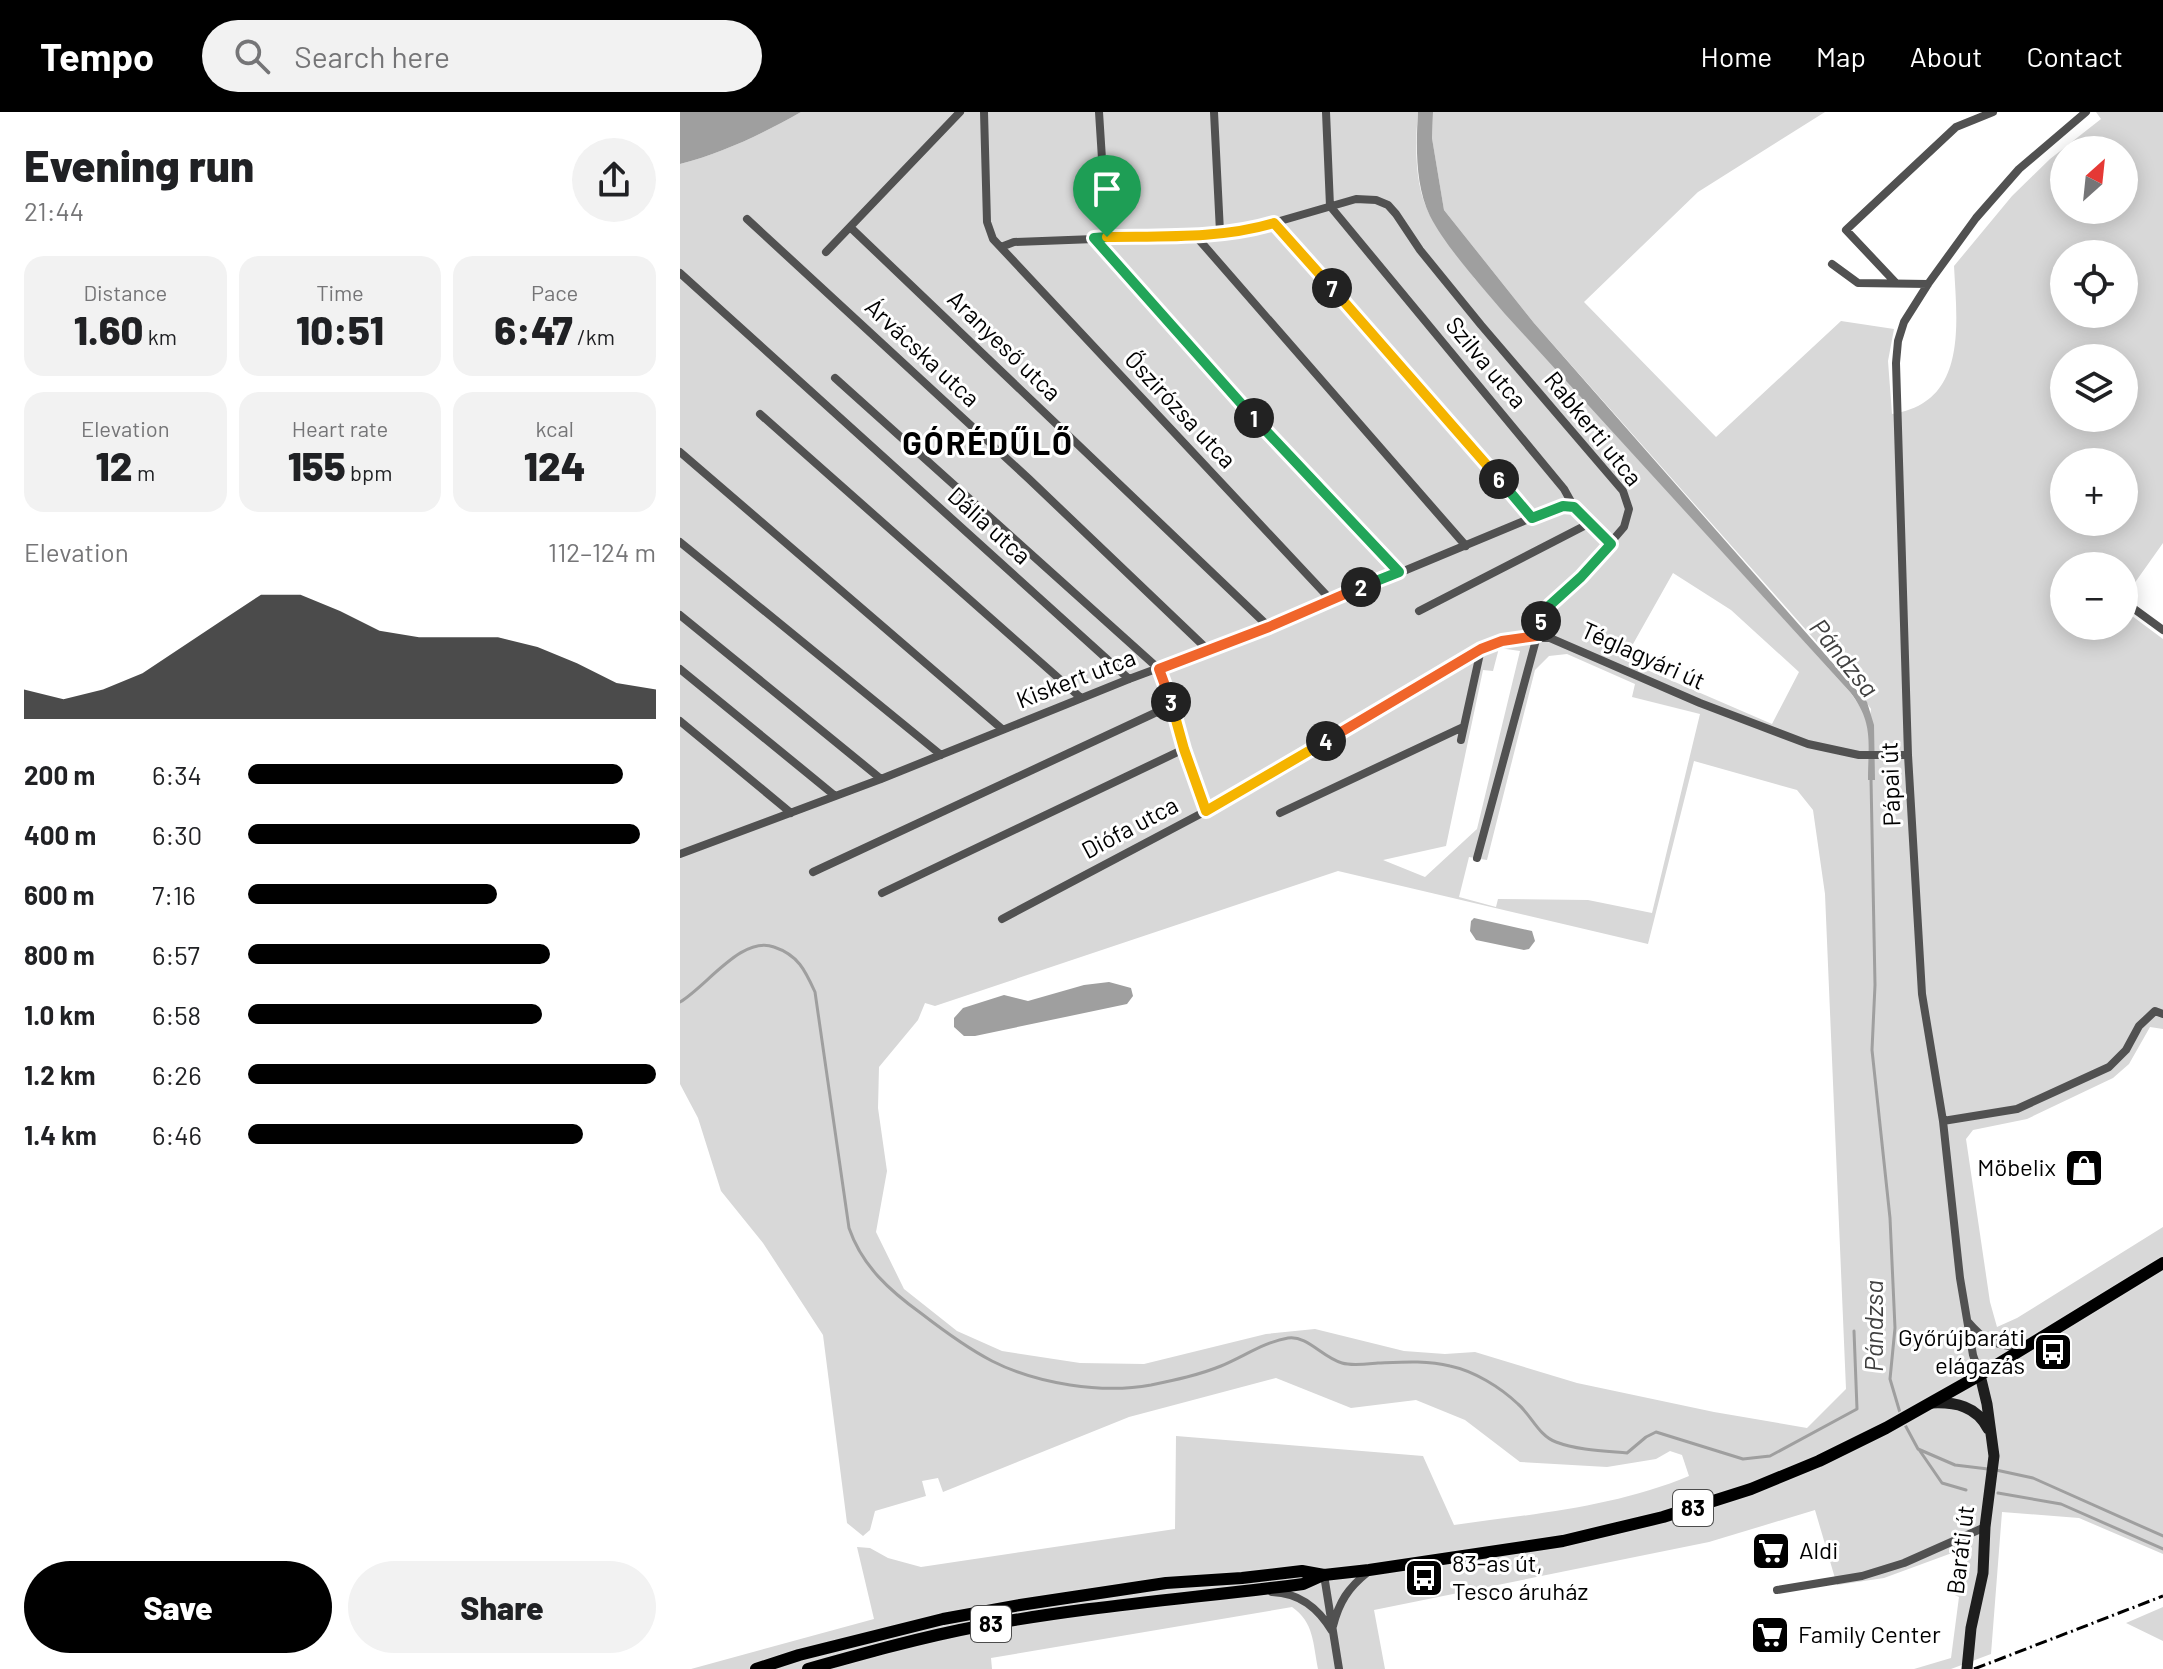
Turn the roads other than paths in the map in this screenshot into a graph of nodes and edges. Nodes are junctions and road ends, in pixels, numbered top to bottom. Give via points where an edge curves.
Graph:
1 (960, 112) edge
2 (984, 112) edge
3 (1099, 112) edge
4 (1214, 112) edge
5 (1326, 112) edge
6 (1993, 112) edge
7 (2086, 112) edge
8 (1330, 206) junction
9 (747, 219) dead end
10 (1274, 223) junction
11 (850, 227) junction
12 (1220, 232) junction
13 (1194, 234) junction
14 (1107, 237) junction
15 (1094, 238) junction
16 (1001, 247) junction
17 (826, 252) dead end
18 (1832, 264) dead end
19 (680, 273) edge
20 (1895, 282) junction
21 (1928, 284) junction
22 (835, 378) dead end
23 (760, 414) dead end
24 (680, 452) edge
25 (1574, 507) junction
26 (1532, 518) junction
27 (1590, 523) junction
28 (680, 542) edge
29 (1611, 544) junction
30 (1466, 546) junction
31 (1399, 572) junction
32 (1331, 600) junction
33 (1419, 611) dead end
34 (2138, 612) edge
35 (680, 615) edge
36 (1269, 627) junction
37 (2163, 630) edge
38 (1536, 636) junction
39 (1481, 649) junction
40 (1208, 650) junction
41 (680, 669) edge
42 (1159, 669) junction
43 (1129, 679) junction
44 (1081, 698) junction
45 (1172, 705) junction
46 (680, 721) edge
47 (1463, 727) junction
48 (1002, 729) junction
49 (1461, 740) dead end
50 (1184, 749) junction
51 (941, 755) junction
52 (1908, 755) junction
53 (881, 779) junction
54 (834, 795) junction
55 (1206, 811) junction
56 (791, 813) junction
57 (1280, 813) dead end
58 (680, 854) edge
59 (1477, 858) dead end
60 (813, 872) dead end
61 (882, 893) dead end
62 (1002, 919) dead end
63 (2163, 1014) edge
64 (1943, 1121) junction
65 (2163, 1263) edge
66 (1966, 1319) junction
67 (2022, 1349) junction
68 (1980, 1375) junction
69 (1929, 1405) junction
70 (1993, 1440) junction
71 (1985, 1527) junction
72 (1369, 1570) junction
73 (1324, 1575) junction
74 (1777, 1590) dead end
75 (1246, 1591) junction
76 (1332, 1631) junction
77 (841, 1645) junction
78 (843, 1664) edge
79 (756, 1669) edge
80 (808, 1669) edge
81 (1339, 1669) edge
82 (1967, 1669) edge

1 - 11 street
2 - 16 street via 987,222
3 - 14 street
4 - 12 street
5 - 8 street
6 - 20 street via 1956,127 1846,230
7 - 21 street, Pápai út via 2019,169
8 - 10 street
8 - 25 street, Szilva utca
8 - 29 street, Rabkerti utca via 1367,199 1388,205 1481,325 1623,491 1628,517
9 - 40 street, Árvácska utca
10 - 12 street
10 - 26 street
11 - 17 street
11 - 36 street, Aranyeső utca
12 - 13 street
13 - 14 street
13 - 30 street
14 - 15 street
15 - 16 street
15 - 31 street
16 - 32 street, Őszirózsa utca
18 - 20 street via 1858,283
19 - 43 street, Dália utca
20 - 21 street
21 - 52 street, Pápai út via 1904,322 1896,363
22 - 42 street
23 - 44 street
24 - 48 street
25 - 26 street, Kiskert utca
25 - 27 street, Szilva utca
26 - 30 street, Kiskert utca
27 - 29 street, Szilva utca
27 - 33 street
28 - 51 street
29 - 38 street, Rabkerti utca via 1550,605
30 - 31 street, Kiskert utca
31 - 32 street, Kiskert utca
32 - 36 street, Kiskert utca
34 - 37 street
35 - 53 street
36 - 40 street, Kiskert utca
38 - 39 street
38 - 52 street, Téglagyári út via 1561,641 1808,744 1859,755
38 - 59 street
39 - 47 street
39 - 55 street, Diófa utca
40 - 42 street, Kiskert utca
41 - 54 street
42 - 43 street, Kiskert utca
42 - 45 street
43 - 44 street, Kiskert utca
44 - 48 street, Kiskert utca
45 - 50 street
45 - 60 street
46 - 56 street
47 - 49 street
47 - 57 street
48 - 51 street, Kiskert utca
50 - 55 street
50 - 61 street
51 - 53 street, Kiskert utca
52 - 64 street, Pápai út via 1922,994
53 - 54 street, Kiskert utca
54 - 56 street, Kiskert utca
55 - 62 street, Diófa utca
56 - 58 street, Kiskert utca
63 - 64 street via 2155,1011 2126,1050 2099,1073 2017,1109
64 - 66 street, Pápai út
65 - 67 main road, 83
66 - 67 street via 1983,1339
66 - 68 street, Pápai út
67 - 68 main road, 83
68 - 69 main road, 83
68 - 70 street, Baráti út
69 - 70 street via 1972,1410
69 - 72 main road, 83 via 1819,1461 1663,1517 1563,1541
70 - 71 street, Baráti út
71 - 74 street via 1862,1576
71 - 82 street, Baráti út
72 - 73 main road, 83
72 - 76 street via 1341,1600
73 - 75 main road, 83 via 1303,1584
73 - 76 street
73 - 77 main road, 83 via 1302,1571 1129,1588 943,1619
75 - 76 street via 1301,1599 1321,1613
75 - 78 main road, 83 via 1022,1619 947,1633
76 - 81 street
77 - 78 street
77 - 79 main road, 83
78 - 80 main road, 83

